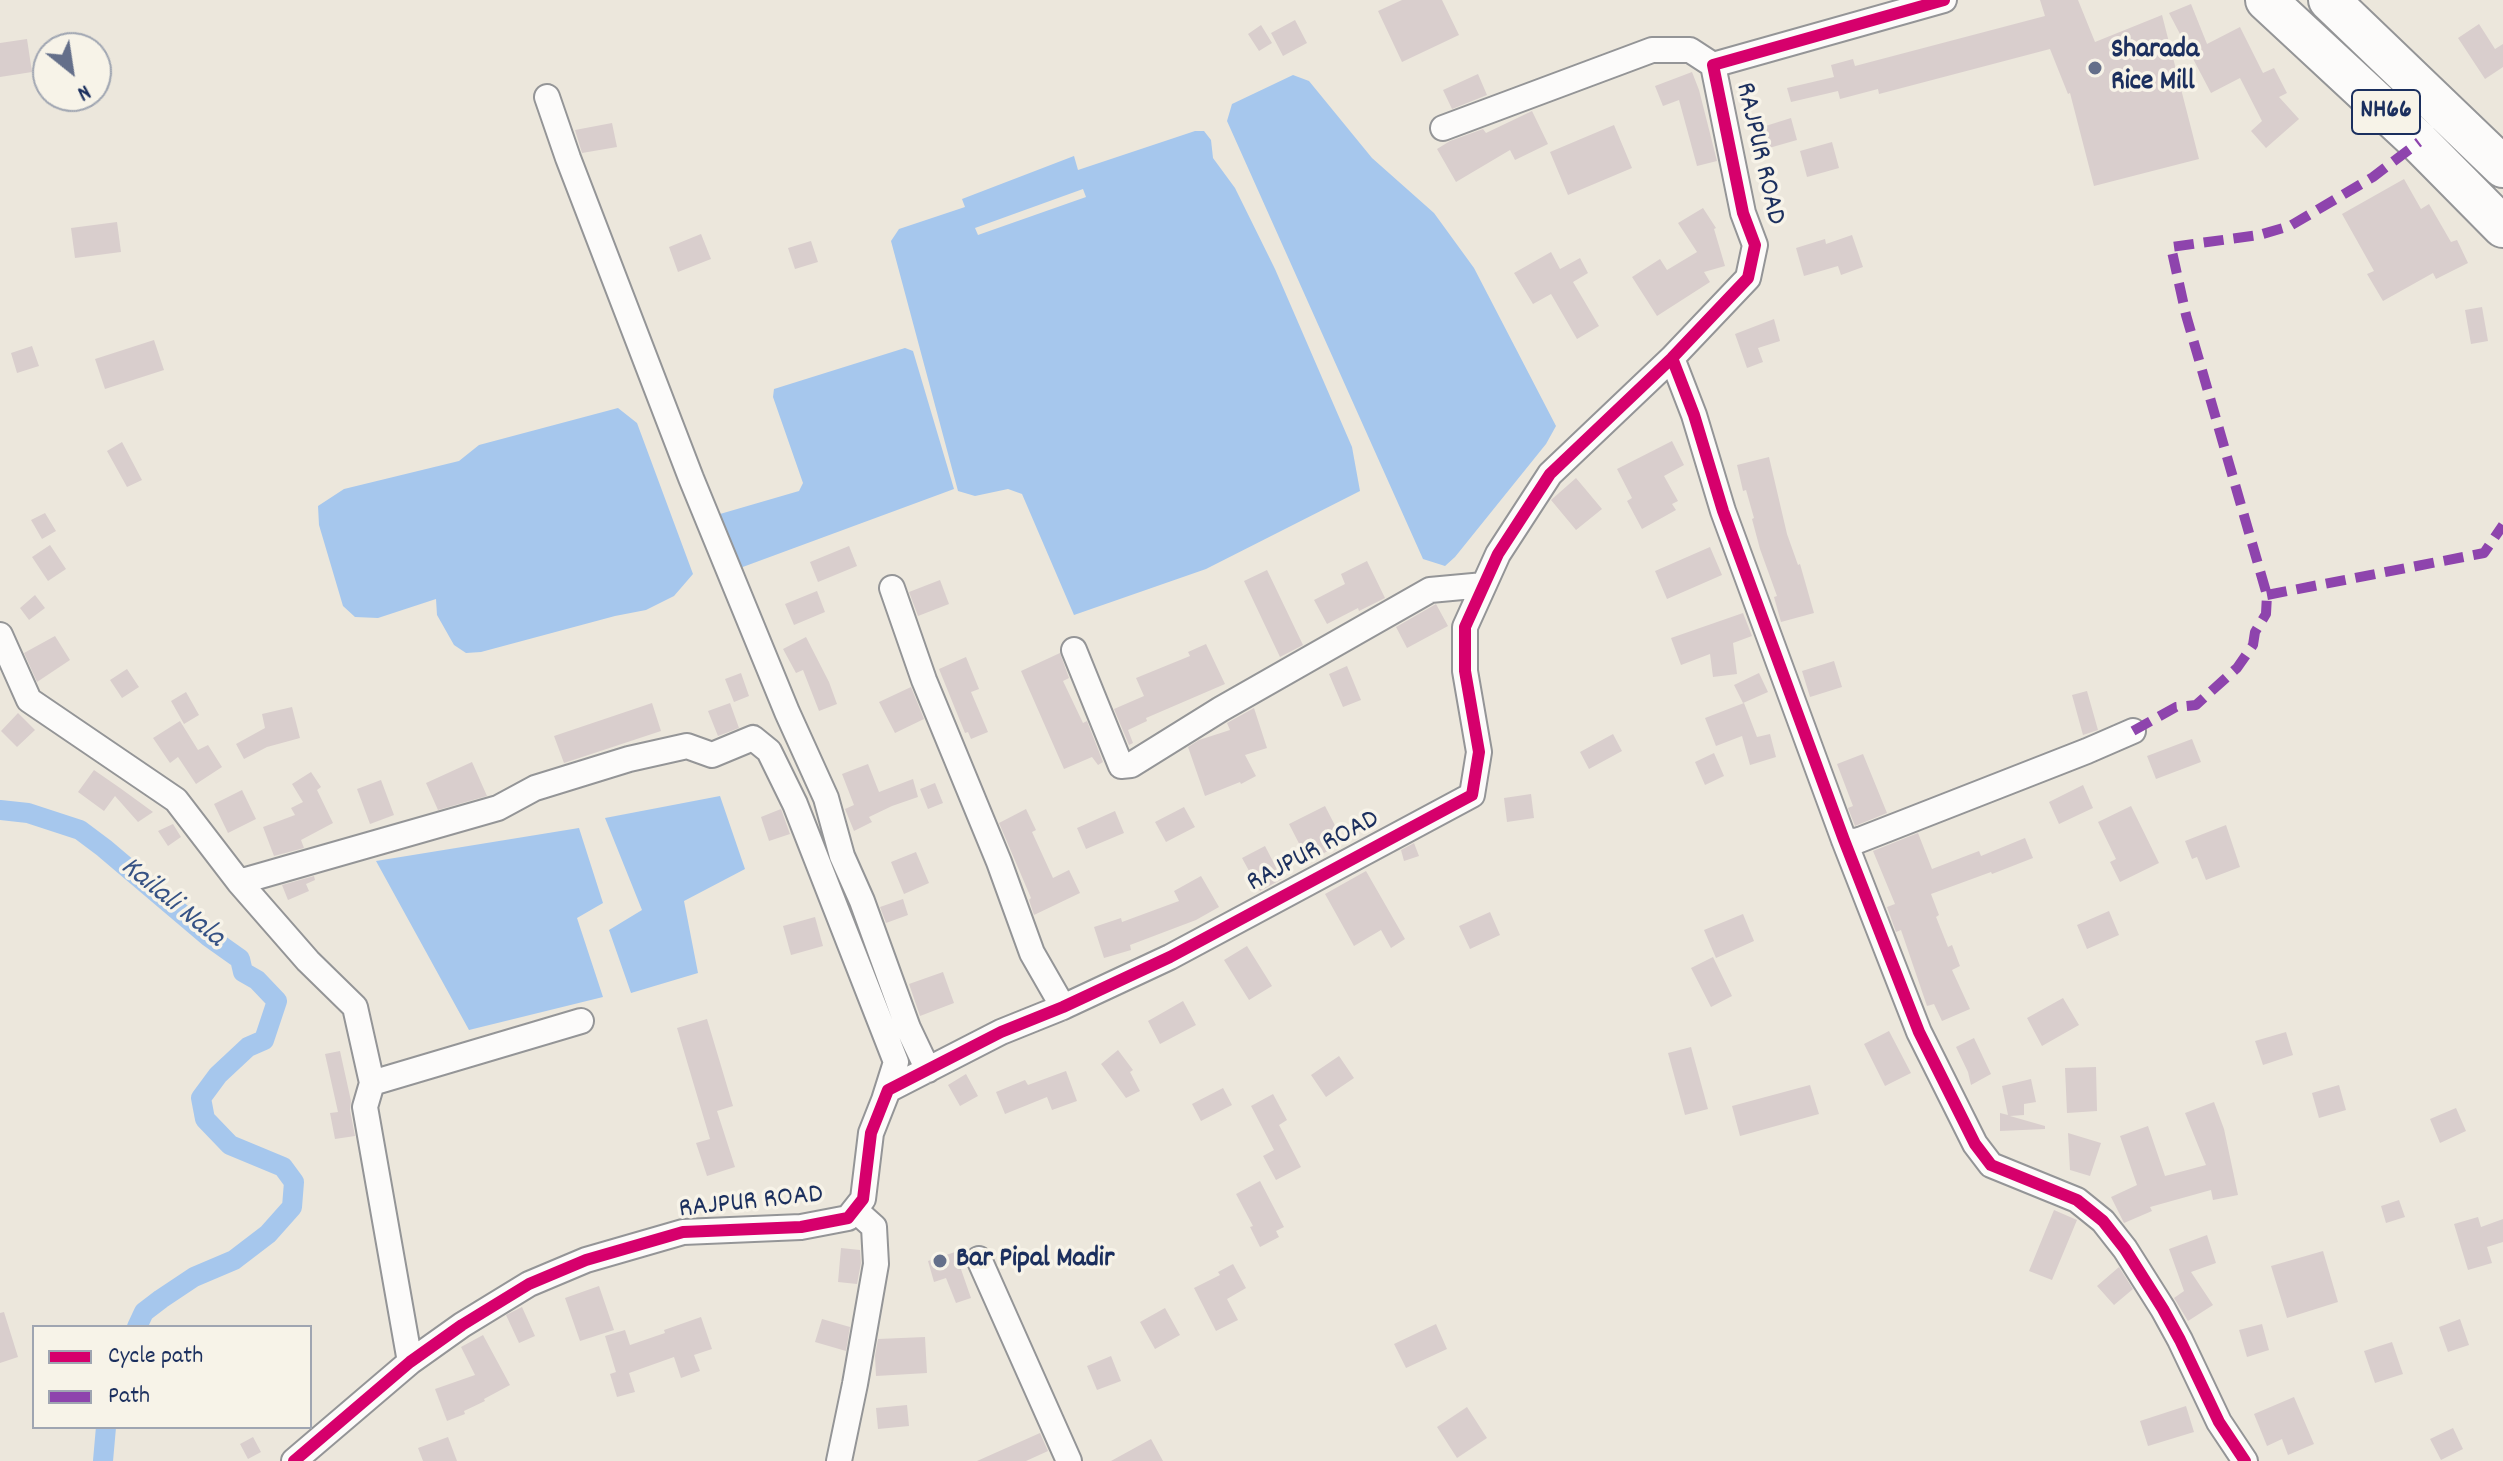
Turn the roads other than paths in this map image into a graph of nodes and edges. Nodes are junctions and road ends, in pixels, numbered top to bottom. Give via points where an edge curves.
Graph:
1 (1944, 0) edge
2 (2266, 0) edge
3 (2329, 0) edge
4 (1713, 65) junction
5 (547, 97) dead end
6 (1443, 128) dead end
7 (2503, 167) edge
8 (2503, 227) edge
9 (1672, 358) junction
10 (1484, 585) junction
11 (892, 588) dead end
12 (0, 635) edge
13 (1074, 650) dead end
14 (2133, 731) dead end
15 (1844, 840) junction
16 (239, 882) junction
17 (1063, 1007) junction
18 (581, 1021) dead end
19 (928, 1070) junction
20 (372, 1083) junction
21 (883, 1104) junction
22 (855, 1210) junction
23 (979, 1259) dead end
24 (410, 1362) junction
25 (294, 1461) edge
26 (839, 1461) edge
27 (1069, 1461) edge
28 (2245, 1461) edge

1 - 4 street, RAJPUR ROAD
2 - 8 highway, NH66
3 - 7 highway, NH66
4 - 6 street via 1690,50 1652,50
4 - 9 street, RAJPUR ROAD via 1743,213 1755,245 1748,278
5 - 19 street via 691,478 826,798 842,856
9 - 10 street, RAJPUR ROAD via 1550,474
9 - 15 street
10 - 13 street via 1430,590 1131,765 1121,766
10 - 17 street, RAJPUR ROAD via 1465,627 1465,671 1479,752 1472,795 1170,957
11 - 17 street via 1032,953
12 - 16 street via 29,700 176,800
14 - 15 street via 1857,841
15 - 28 street via 1919,1032 1975,1144 1991,1165 2077,1200 2103,1221 2163,1309 2219,1422
16 - 20 street via 355,1007
16 - 21 street via 498,808 535,788 629,759 687,746 712,755 753,738 769,751 795,804 896,1062
17 - 19 street, RAJPUR ROAD
18 - 20 street
19 - 21 street, RAJPUR ROAD via 888,1090
20 - 24 street via 365,1107
21 - 22 street, RAJPUR ROAD via 871,1133 863,1199
22 - 24 street, RAJPUR ROAD via 848,1218 801,1227 683,1232 586,1260 529,1284
22 - 26 street via 874,1227 876,1264
23 - 27 street
24 - 25 street, RAJPUR ROAD

